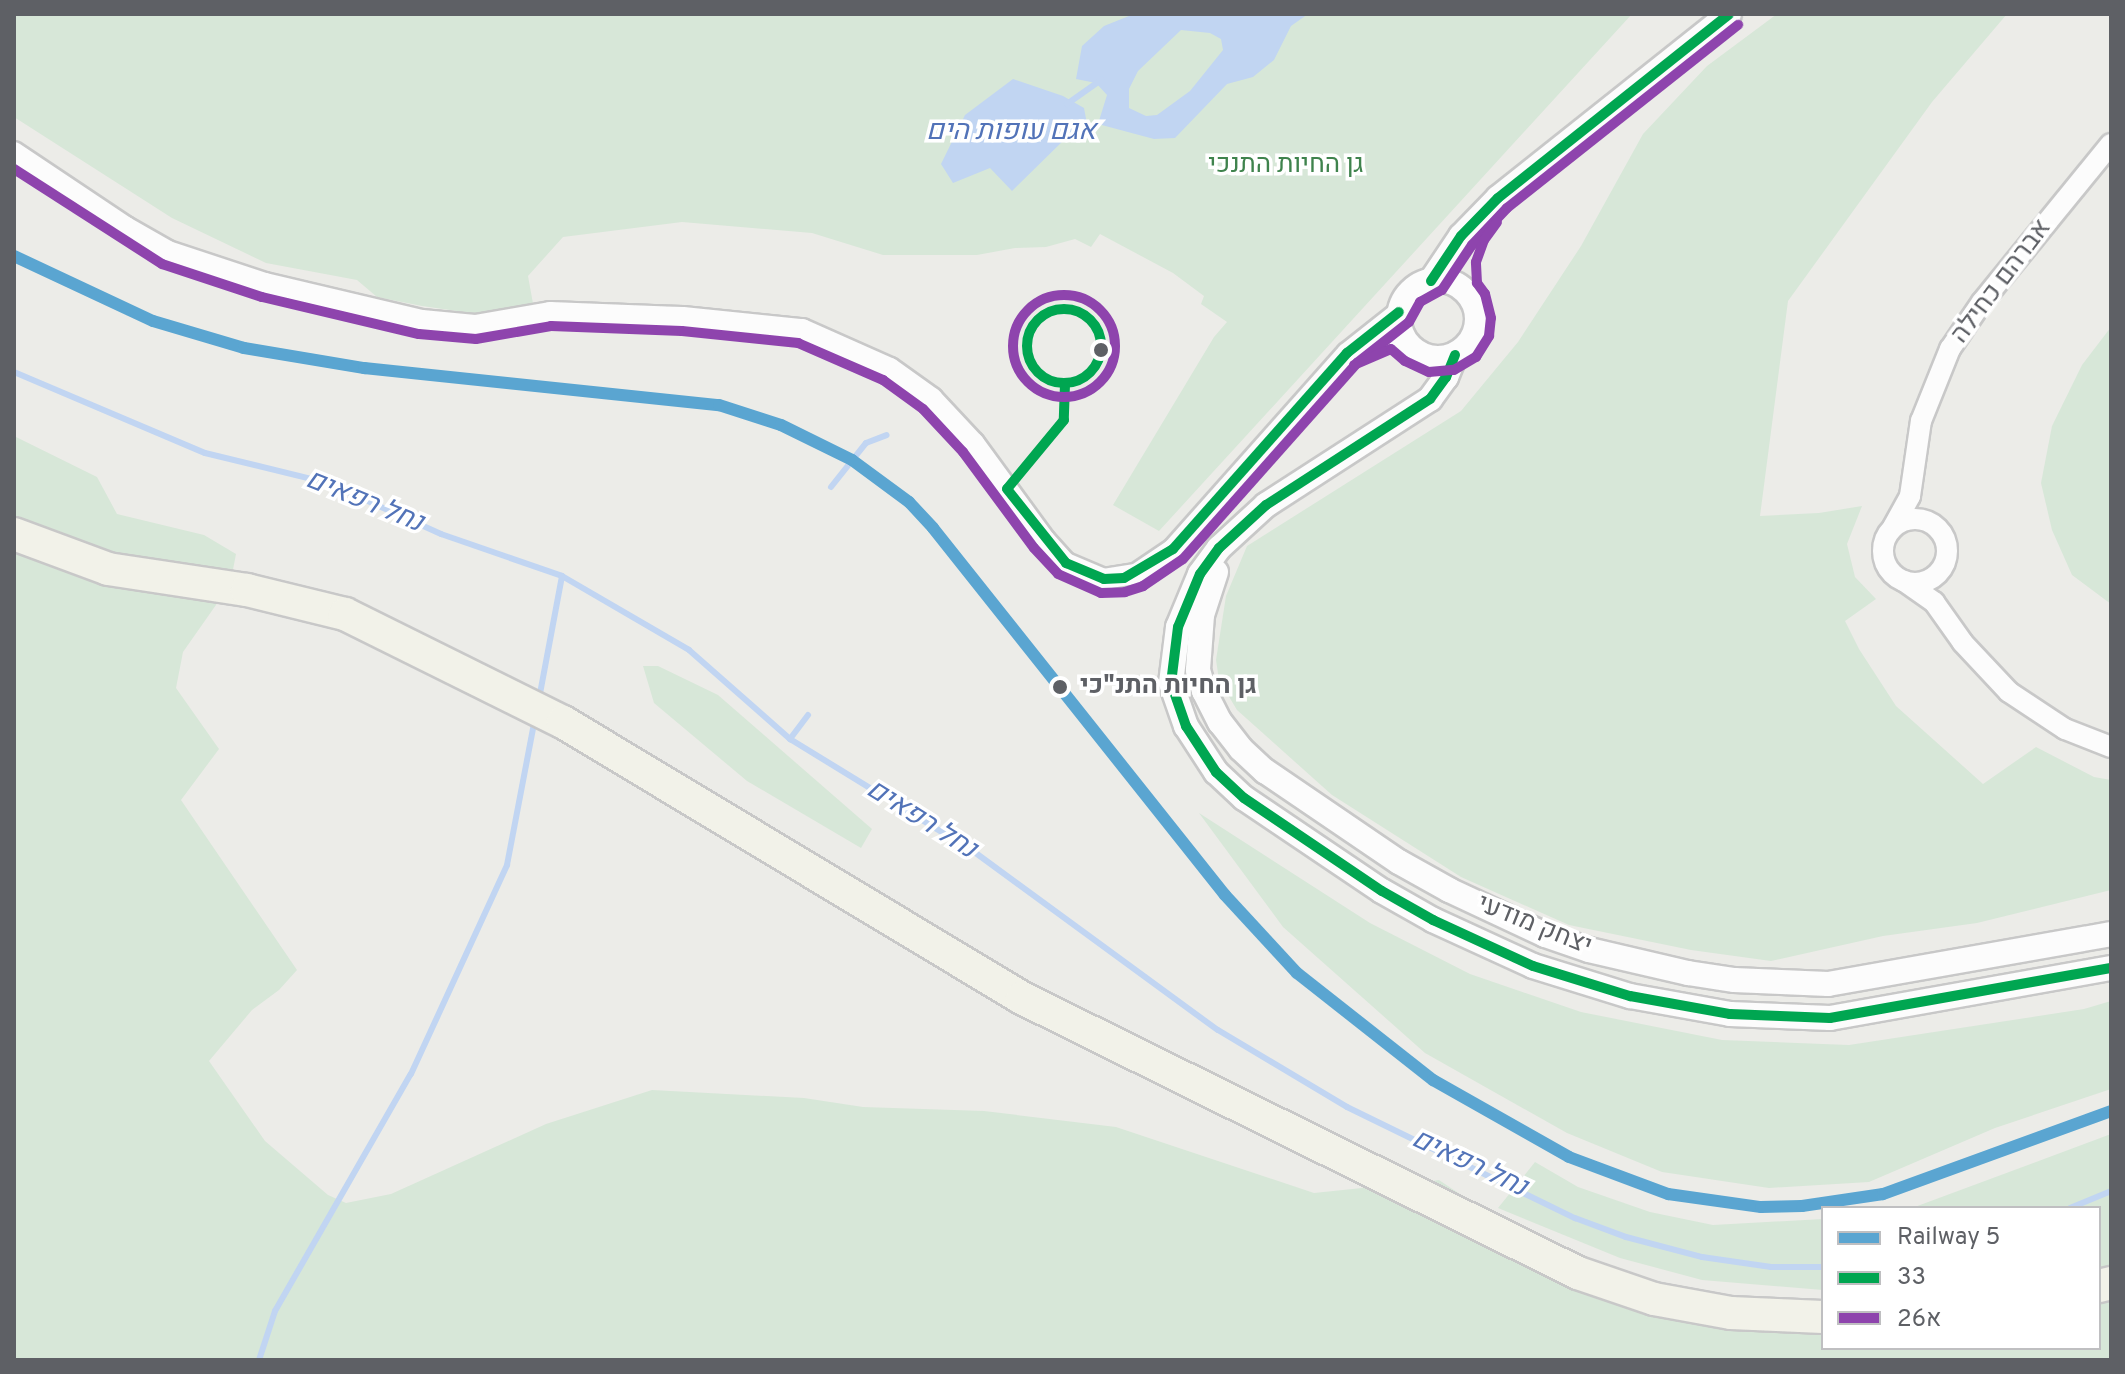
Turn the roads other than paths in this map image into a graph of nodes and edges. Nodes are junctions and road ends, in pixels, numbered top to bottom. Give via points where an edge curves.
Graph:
1 (1729, 14) edge
2 (2111, 144) edge
3 (14, 152) edge
4 (1516, 183) junction
5 (1431, 281) junction
6 (1463, 289) junction
7 (1401, 324) junction
8 (1455, 355) junction
9 (1424, 356) junction
10 (1402, 418) junction
11 (1913, 482) junction
12 (1244, 525) junction
13 (1934, 525) junction
14 (1893, 527) junction
15 (14, 534) edge
16 (1943, 566) junction
17 (1904, 581) junction
18 (1943, 613) junction
19 (2111, 747) edge
20 (2111, 934) edge
21 (2111, 968) edge
22 (1821, 1317) edge

1 - 4 street
2 - 11 street, אברהם כחילה via 1950,349 1921,421
3 - 7 street via 168,251 265,283 422,320 475,325 550,312 802,329 890,368 932,398 974,443 1066,563 1104,579 1136,574 1173,549 1347,353
4 - 5 street via 1477,218
4 - 6 street via 1472,233 1462,260
5 - 6 street
5 - 7 street via 1410,291
6 - 8 street via 1475,305 1477,324 1470,343
7 - 9 street via 1412,349
8 - 9 street
8 - 10 street, יצחק מודעי via 1439,389
9 - 10 street, יצחק מודעי via 1429,376 1425,393
10 - 12 street, יצחק מודעי via 1292,485
11 - 13 street
11 - 14 street, אברהם כחילה
12 - 20 street, יצחק מודעי via 1210,585 1198,641 1201,681 1220,722 1265,771 1399,862 1504,917 1638,963 1784,984 1828,984
12 - 21 street, יצחק מודעי via 1200,574 1178,627 1171,683 1186,726 1216,772 1244,798 1433,920 1579,983 1683,1006 1782,1018 1830,1018
13 - 14 street via 1916,518
13 - 16 street via 1946,542
14 - 17 street via 1884,540 1883,555 1891,573
15 - 22 main road via 108,569 247,590 345,614 537,710 1022,998 1578,1273 1654,1299 1731,1313
16 - 17 street via 1928,580
16 - 18 street
17 - 18 street
18 - 19 street via 1977,660 2009,692 2065,729

